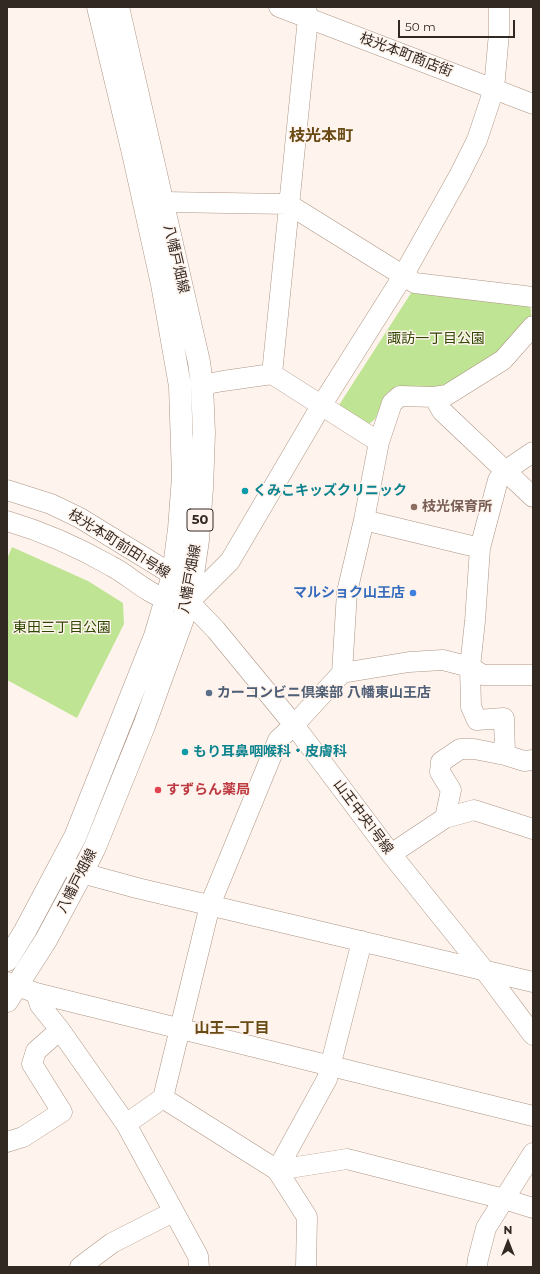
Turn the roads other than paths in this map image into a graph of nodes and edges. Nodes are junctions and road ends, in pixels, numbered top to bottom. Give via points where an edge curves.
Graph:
1 (98, 7) edge
2 (118, 7) edge
3 (279, 7) edge
4 (499, 7) edge
5 (307, 13) edge
6 (494, 89) junction
7 (533, 104) edge
8 (164, 202) junction
9 (288, 204) junction
10 (403, 276) junction
11 (533, 297) edge
12 (533, 326) edge
13 (272, 374) junction
14 (202, 385) junction
15 (434, 397) junction
16 (321, 406) junction
17 (379, 442) junction
18 (533, 452) edge
19 (505, 471) junction
20 (7, 490) edge
21 (533, 497) edge
22 (364, 520) junction
23 (7, 521) edge
24 (480, 548) junction
25 (173, 575) junction
26 (166, 599) junction
27 (189, 602) junction
28 (470, 666) junction
29 (342, 673) junction
30 (533, 675) edge
31 (294, 725) junction
32 (505, 755) junction
33 (533, 760) edge
34 (445, 818) junction
35 (533, 829) edge
36 (391, 854) junction
37 (61, 864) junction
38 (82, 873) junction
39 (210, 905) junction
40 (362, 942) junction
41 (7, 960) edge
42 (485, 971) junction
43 (533, 982) edge
44 (17, 990) edge
45 (180, 1028) junction
46 (60, 1030) junction
47 (533, 1035) edge
48 (330, 1066) junction
49 (163, 1098) junction
50 (533, 1116) edge
51 (126, 1124) junction
52 (7, 1142) edge
53 (533, 1153) edge
54 (277, 1170) junction
55 (504, 1199) junction
56 (533, 1208) edge
57 (173, 1212) junction
58 (80, 1267) edge
59 (200, 1267) edge
60 (306, 1267) edge
61 (477, 1267) edge

1 - 25 main road, 八幡戸畑線 / 50 via 155,254 180,386 183,477
2 - 8 main road, 八幡戸畑線 / 50
3 - 5 street, 枝光本町商店街
4 - 6 street
5 - 6 street, 枝光本町商店街
5 - 9 street
6 - 7 street, 枝光本町商店街
6 - 10 street via 477,140
8 - 9 street
8 - 14 main road, 八幡戸畑線 / 50
9 - 10 street
9 - 13 street
10 - 11 street via 415,283
10 - 16 street
12 - 15 street via 503,360 447,395
13 - 14 street
13 - 16 street
14 - 27 main road, 八幡戸畑線 / 50 via 202,488
15 - 17 street via 400,396 392,403
15 - 19 street via 442,411
16 - 17 street
16 - 27 street via 230,561
17 - 22 street
18 - 19 street
19 - 21 street
19 - 24 street via 498,480
20 - 25 street, 枝光本町前田1号線 via 32,496 80,518
22 - 24 street
22 - 29 street via 347,592
23 - 26 street, 枝光本町前田1号線 via 74,546 113,566 141,586
24 - 28 street via 476,621
25 - 26 main road, 八幡戸畑線 / 50
25 - 27 street, 枝光本町前田1号線
26 - 27 street, 枝光本町前田1号線
26 - 37 main road, 八幡戸畑線 / 50 via 155,636 75,837
27 - 31 street, 山王中央1号線 via 216,630
27 - 38 main road, 八幡戸畑線 / 50 via 144,726
28 - 29 street via 443,660 409,662
28 - 30 street via 483,675
28 - 32 street via 471,706 476,720 504,718
29 - 31 street
31 - 36 street, 山王中央1号線
31 - 39 street via 278,740
32 - 33 street via 524,761
32 - 34 street via 460,749 441,762 440,772 451,790
34 - 35 street via 474,810
34 - 36 street
36 - 42 street, 山王中央1号線
37 - 38 street
37 - 41 main road, 八幡戸畑線 / 50
38 - 39 street
38 - 44 main road, 八幡戸畑線 / 50
39 - 40 street
39 - 45 street
40 - 42 street
40 - 48 street
42 - 43 street
42 - 47 street, 山王中央1号線
44 - 45 street
44 - 46 street via 40,1005
45 - 48 street
45 - 49 street
46 - 51 street
46 - 52 street via 36,1051 32,1064 62,1112 23,1137
48 - 50 street
48 - 54 street via 326,1080
49 - 51 street
49 - 54 street
51 - 57 street
53 - 55 street
54 - 55 street via 347,1159
54 - 60 street via 307,1218
55 - 56 street
55 - 61 street via 486,1228
57 - 58 street via 112,1243
57 - 59 street via 198,1256

